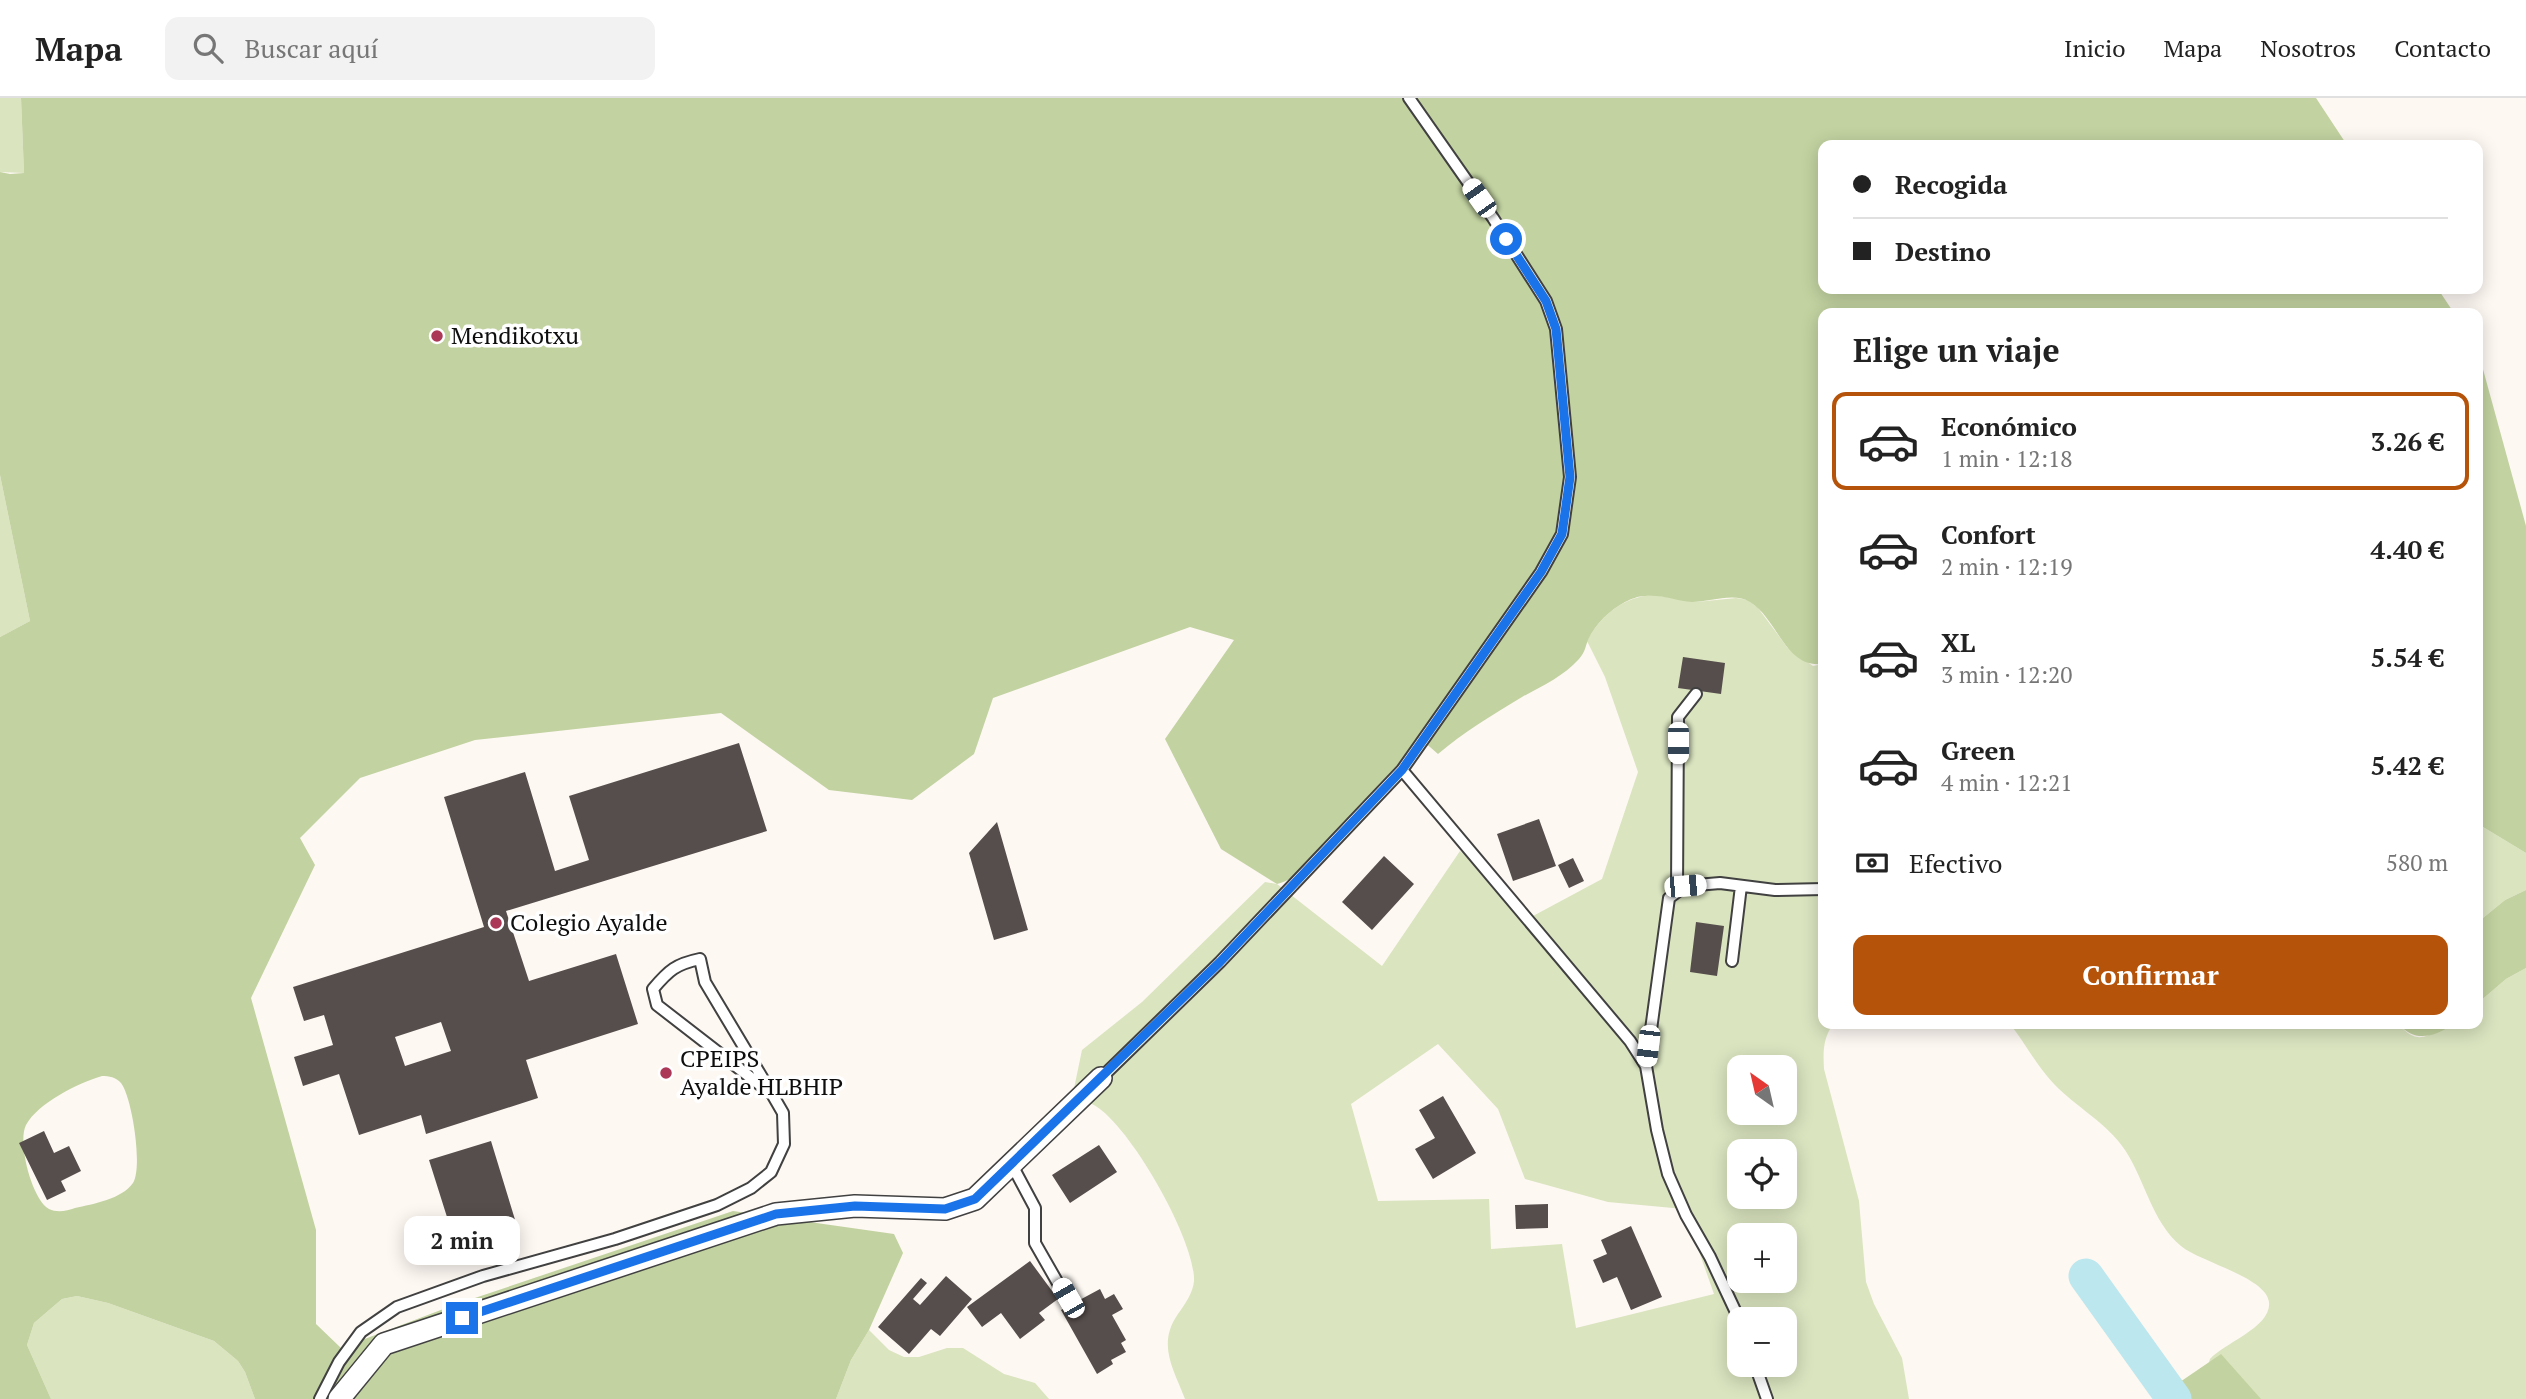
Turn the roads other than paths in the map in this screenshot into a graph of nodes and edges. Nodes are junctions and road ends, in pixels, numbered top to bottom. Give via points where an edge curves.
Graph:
1 (1409, 98) edge
2 (1696, 694) dead end
3 (1402, 770) junction
4 (1741, 886) junction
5 (1818, 889) edge
6 (1677, 892) junction
7 (1732, 961) dead end
8 (1646, 1066) junction
9 (1101, 1078) joint
10 (772, 1094) junction
11 (1012, 1165) junction
12 (1068, 1298) dead end
13 (1733, 1307) edge
14 (1759, 1377) edge
15 (320, 1399) edge
16 (339, 1399) edge
17 (1767, 1399) edge

1 - 3 lane via 1546,301 1556,329 1570,477 1562,534 1541,572
2 - 6 lane via 1678,717
3 - 8 lane via 1630,1041
3 - 9 lane via 1220,962
4 - 5 lane
4 - 6 lane via 1685,886
4 - 7 lane
6 - 8 lane via 1669,898
8 - 13 lane via 1668,1174
9 - 11 street
10 - 10 lane via 705,982 700,959 666,974 653,989 657,1005
10 - 15 lane via 783,1113 784,1144 771,1172 751,1188 717,1205 397,1307 361,1332
11 - 12 lane via 1035,1208 1035,1243
11 - 16 street via 975,1199 945,1209 855,1206 776,1214 384,1344
14 - 17 lane

